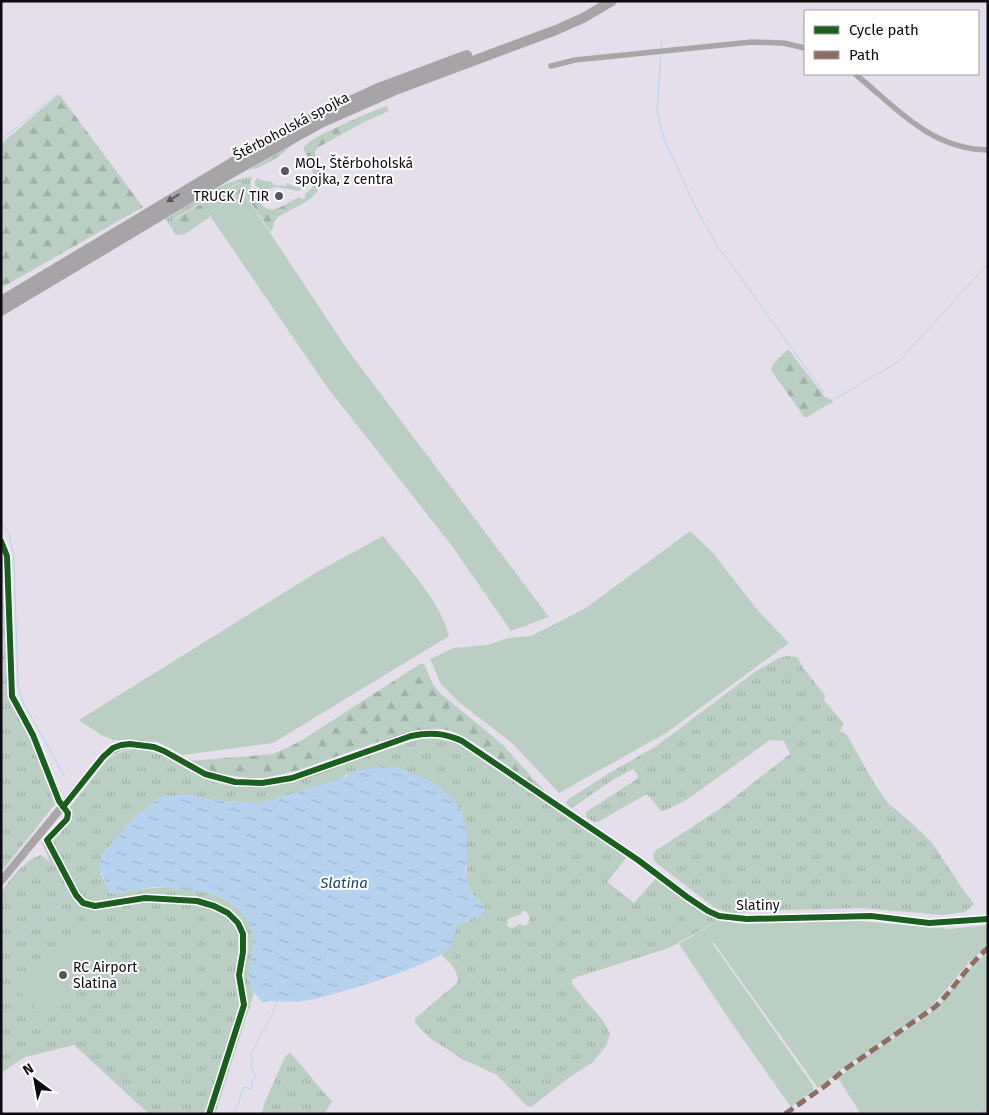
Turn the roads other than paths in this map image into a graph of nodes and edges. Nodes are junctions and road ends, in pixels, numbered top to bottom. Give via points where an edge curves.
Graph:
1 (600, 1) edge
2 (612, 1) edge
3 (804, 48) edge
4 (551, 66) dead end
5 (856, 75) edge
6 (988, 150) edge
7 (1, 301) edge
8 (1, 311) edge
9 (1, 881) edge
10 (988, 919) edge

1 -> 7 highway, Štěrboholská spojka via 552,24 399,80 316,116
2 - 8 highway, Štěrboholská spojka via 556,30 392,92 321,123
3 - 4 street via 752,42 575,60
5 - 6 street via 930,135 954,145
9 - 10 street, Slatiny via 113,748 130,744 154,747 205,774 224,780 262,783 292,778 422,733 441,734 462,741 719,916 733,919 871,916 929,923

